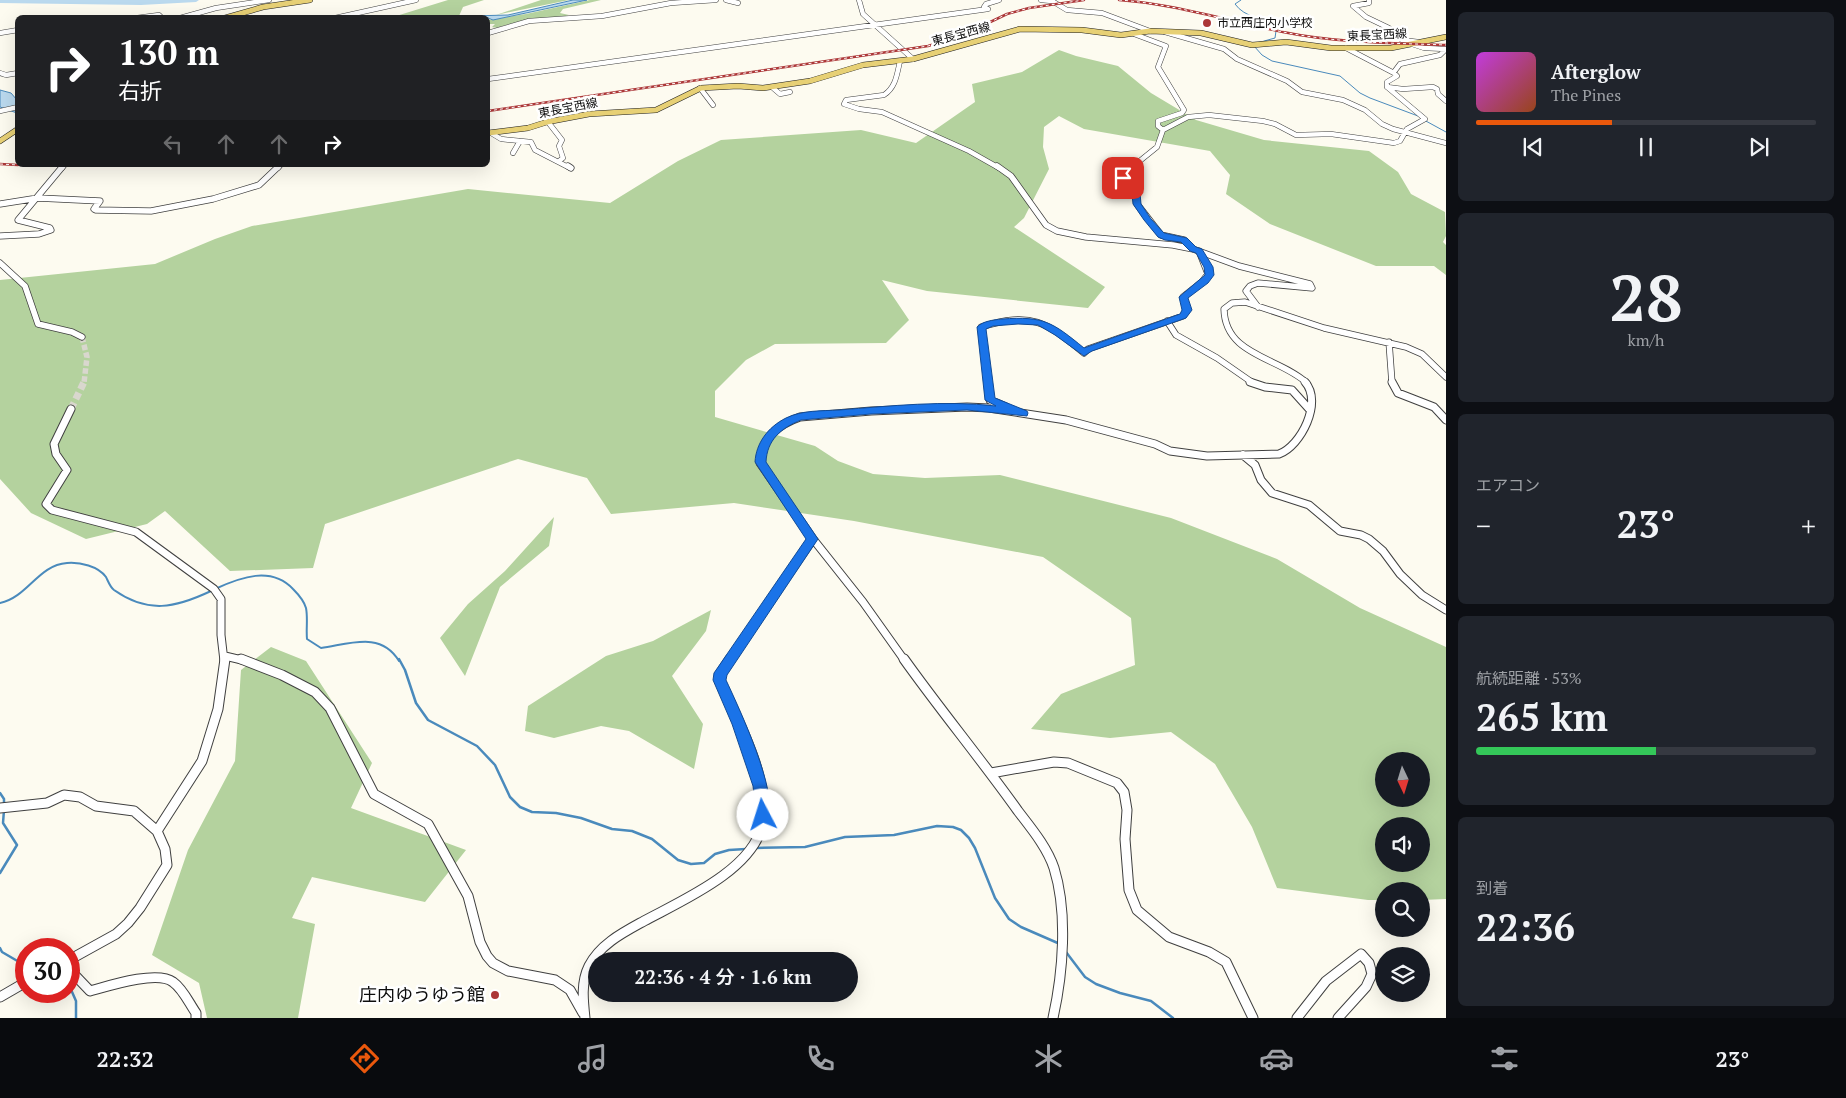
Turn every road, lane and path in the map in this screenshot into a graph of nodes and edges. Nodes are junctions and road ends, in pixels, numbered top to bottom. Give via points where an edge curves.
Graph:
1 (269, 0) edge
2 (310, 0) edge
3 (416, 0) edge
4 (716, 0) edge
5 (726, 0) edge
6 (859, 0) edge
7 (999, 0) edge
8 (1041, 0) edge
9 (1369, 0) edge
10 (738, 3) dead end
11 (191, 15) edge
12 (235, 15) edge
13 (348, 15) edge
14 (876, 25) junction
15 (15, 30) edge
16 (1150, 30) junction
17 (1163, 31) junction
18 (490, 32) edge
19 (0, 33) edge
20 (1134, 34) junction
21 (1446, 37) edge
22 (1424, 42) junction
23 (1412, 44) junction
24 (1346, 48) junction
25 (1446, 49) edge
26 (913, 59) junction
27 (900, 61) junction
28 (1394, 72) junction
29 (0, 73) edge
30 (15, 74) edge
31 (490, 79) edge
32 (1387, 87) junction
33 (700, 88) junction
34 (773, 88) junction
35 (790, 92) dead end
36 (1446, 101) edge
37 (713, 105) dead end
38 (15, 108) edge
39 (0, 111) edge
40 (548, 122) junction
41 (15, 130) edge
42 (1163, 130) junction
43 (1403, 131) junction
44 (490, 133) edge
45 (490, 134) edge
46 (3, 136) edge
47 (0, 141) edge
48 (520, 141) junction
49 (1446, 143) edge
50 (513, 153) dead end
51 (559, 161) junction
52 (62, 167) edge
53 (278, 167) edge
54 (571, 168) dead end
55 (32, 200) junction
56 (0, 204) edge
57 (0, 236) edge
58 (1196, 250) junction
59 (0, 263) edge
60 (1258, 307) junction
61 (1167, 321) junction
62 (82, 337) dead end
63 (1389, 342) junction
64 (1446, 377) edge
65 (71, 409) tunnel mouth
66 (1310, 410) junction
67 (1023, 413) junction
68 (1446, 420) edge
69 (1243, 455) junction
70 (813, 539) junction
71 (1446, 610) edge
72 (225, 656) junction
73 (991, 773) junction
74 (0, 808) edge
75 (157, 831) junction
76 (80, 954) edge
77 (80, 981) edge
78 (15, 988) edge
79 (0, 997) edge
80 (196, 1018) edge
81 (585, 1018) edge
82 (1053, 1018) edge
83 (1253, 1018) edge
84 (1297, 1018) edge
85 (1338, 1018) edge

1 - 11 street via 219,7
2 - 12 main road
3 - 13 street
4 - 18 street via 671,3 602,16 529,21
5 - 10 street
6 - 14 street via 864,14
7 - 14 street via 986,4 984,7 988,10
8 - 16 street via 1052,1 1067,10 1102,12
9 - 22 street via 1369,3 1353,6 1402,40
14 - 26 street
14 - 31 street
15 - 19 street
16 - 17 main road, 東長宝西線
16 - 20 main road, 東長宝西線
17 - 24 main road, 東長宝西線 via 1210,34 1252,45 1286,42
17 - 43 street via 1224,49 1237,59 1287,81 1305,94 1343,100 1365,110 1382,124
20 - 26 main road, 東長宝西線 via 1020,29
20 - 42 street via 1166,46 1158,67 1184,110 1158,121
21 - 22 main road, 東長宝西線
22 - 23 main road, 東長宝西線
23 - 24 main road, 東長宝西線 via 1391,48
23 - 25 street
24 - 28 street
25 - 28 street via 1440,56 1400,64
26 - 27 main road, 東長宝西線
27 - 34 main road, 東長宝西線 via 863,65
27 - 58 street via 897,79 888,93 846,100 844,104 882,112 995,166 1011,176 1046,225 1057,232
28 - 32 street via 1397,76 1387,82
29 - 30 street
32 - 36 street via 1433,87
32 - 43 street via 1425,119
33 - 34 main road, 東長宝西線
33 - 37 street
33 - 40 main road, 東長宝西線 via 656,110 599,113
34 - 35 street via 780,94
38 - 39 street
40 - 44 main road, 東長宝西線
40 - 51 street via 562,140 559,146 563,158
41 - 46 main road
42 - 43 street via 1188,117 1209,115 1263,121 1296,135 1331,134 1383,142 1400,141
42 - 58 street via 1160,142 1123,178 1136,193 1137,204 1161,235 1184,240
43 - 49 street
45 - 48 street via 501,139
46 - 47 main road
48 - 50 street
48 - 51 street via 531,142 535,150
51 - 54 street
52 - 55 street
53 - 55 street via 255,187 164,210 100,211 94,209 100,201
55 - 56 street
55 - 57 street via 18,220 51,230 39,234
58 - 60 street via 1239,266 1310,284 1312,288 1258,283 1246,291
58 - 61 street via 1208,267 1209,275 1183,297 1187,310 1183,316
59 - 62 street via 25,286 38,324 75,332
60 - 63 street via 1324,328
60 - 66 street via 1245,302 1232,304 1224,309 1224,324 1239,342 1306,382 1311,389
61 - 66 street via 1176,335 1217,358 1250,382 1292,390
61 - 67 street via 1084,353 1040,322 996,323 981,327 990,400
63 - 64 street via 1416,350
63 - 68 street via 1394,386 1398,393 1434,407
65 - 72 street via 54,444 56,454 67,470 46,504 52,510 136,532 214,589 221,599
66 - 69 street via 1299,440 1288,452
67 - 69 street via 1091,426 1170,451 1207,456
67 - 70 street via 967,406 840,413 789,421 771,434 761,450 760,462
69 - 71 street via 1255,465 1261,480 1272,493 1309,505 1340,531 1369,539 1417,590
70 - 73 street
70 - 81 street via 721,673 720,680 760,786 763,815 758,841 743,860 693,894 616,937 593,959 582,990
72 - 75 street via 218,709 202,760
72 - 81 street via 282,675 315,692 330,708 374,794 428,824 468,896 487,956 508,971 555,980 570,990
73 - 82 street via 1046,850 1054,868 1064,917 1058,996
73 - 83 street via 1054,762 1068,764 1117,783 1124,792 1127,810 1125,839 1129,890 1137,910 1169,937 1226,962
74 - 75 street via 47,803 64,795 80,797 96,806 134,811
75 - 76 street via 165,849 167,865 123,928
77 - 80 street via 90,991 132,981 172,981 196,1013
78 - 79 street
84 - 85 street via 1326,981 1361,954 1369,963 1372,974 1366,987

